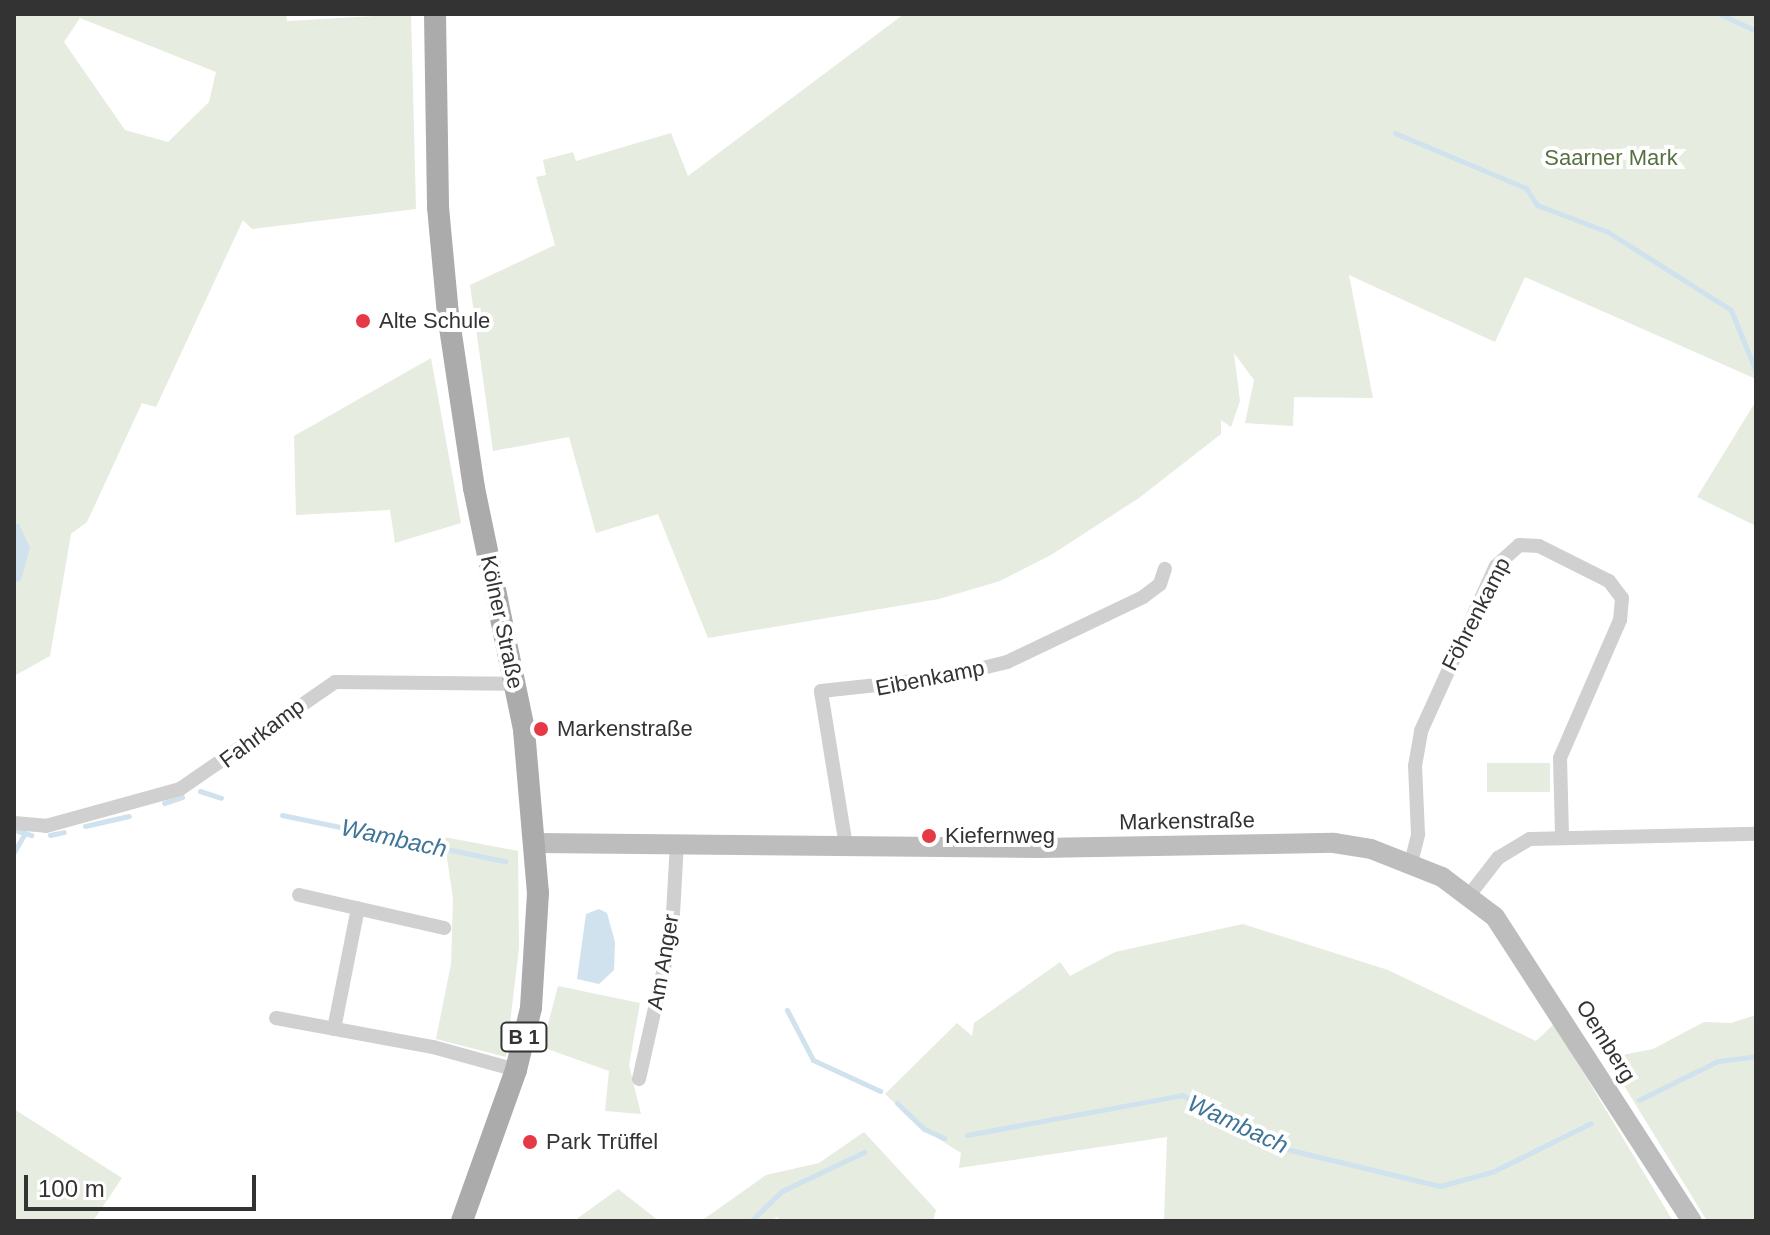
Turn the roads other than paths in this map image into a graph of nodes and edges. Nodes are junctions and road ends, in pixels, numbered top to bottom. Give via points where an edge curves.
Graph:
1 (435, 14) edge
2 (1165, 569) dead end
3 (515, 684) junction
4 (14, 823) edge
5 (1756, 834) edge
6 (1562, 836) junction
7 (537, 843) junction
8 (677, 843) junction
9 (846, 846) junction
10 (1411, 863) junction
11 (1470, 894) junction
12 (299, 895) dead end
13 (358, 908) junction
14 (444, 928) dead end
15 (276, 1018) dead end
16 (334, 1029) junction
17 (516, 1070) junction
18 (639, 1079) dead end
19 (462, 1221) edge
20 (1692, 1221) edge

1 - 3 main road, Kölner Straße / B 1 via 438,207 448,314 474,488
2 - 9 street, Eibenkamp via 1160,584 1143,597 1007,662 883,688 821,691
3 - 4 street, Fahrkamp via 335,682 180,789 46,826
3 - 7 main road, Kölner Straße / B 1
5 - 6 street
6 - 10 street, Föhrenkamp via 1560,758 1620,620 1622,598 1609,581 1539,546 1519,545 1496,566 1421,731 1415,766 1418,834
6 - 11 street via 1513,845
7 - 8 street, Markenstraße
7 - 17 main road, Kölner Straße / B 1 via 537,951
8 - 9 street, Markenstraße
8 - 18 street, Am Anger via 672,932
9 - 10 street, Markenstraße via 1334,843
10 - 11 street, Markenstraße
11 - 20 street, Oemberg via 1522,953
12 - 13 street
13 - 14 street
13 - 16 street
15 - 16 street
16 - 17 street via 433,1047
17 - 19 main road, Kölner Straße / B 1

